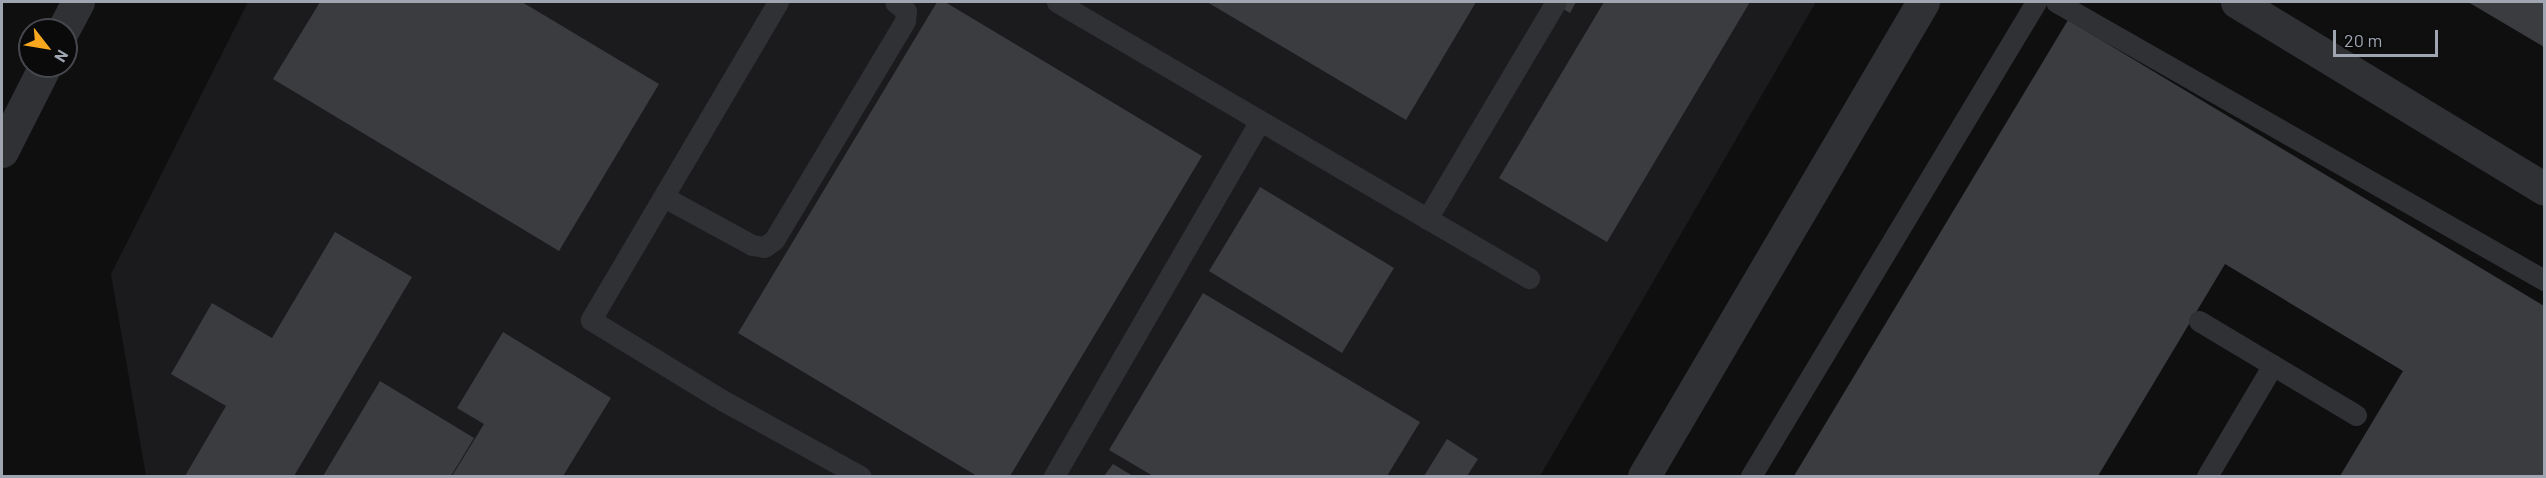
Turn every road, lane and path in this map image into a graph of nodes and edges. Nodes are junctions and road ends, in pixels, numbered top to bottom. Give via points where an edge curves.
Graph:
1 (78, 2) edge
2 (778, 2) edge
3 (895, 2) edge
4 (1057, 2) edge
5 (1556, 2) edge
6 (1923, 2) edge
7 (2036, 2) edge
8 (2056, 2) edge
9 (2237, 2) edge
10 (69, 18) edge
11 (39, 78) edge
12 (1259, 122) junction
13 (2, 152) edge
14 (2544, 189) edge
15 (664, 197) junction
16 (1427, 219) junction
17 (1529, 278) dead end
18 (2544, 280) edge
19 (2199, 321) dead end
20 (2273, 365) junction
21 (2356, 415) dead end
22 (860, 477) edge
23 (1054, 477) edge
24 (1644, 477) edge
25 (1751, 477) edge
26 (2207, 477) edge

1 - 10 street
2 - 15 lane
3 - 15 lane via 906,10 905,21 774,240 764,247 752,245
4 - 12 lane
5 - 16 lane
6 - 24 street
7 - 25 lane
8 - 18 lane
9 - 14 street
11 - 13 street
12 - 16 lane
12 - 23 lane
15 - 22 lane via 591,320 722,400
16 - 17 lane
19 - 20 lane
20 - 21 lane
20 - 26 lane

